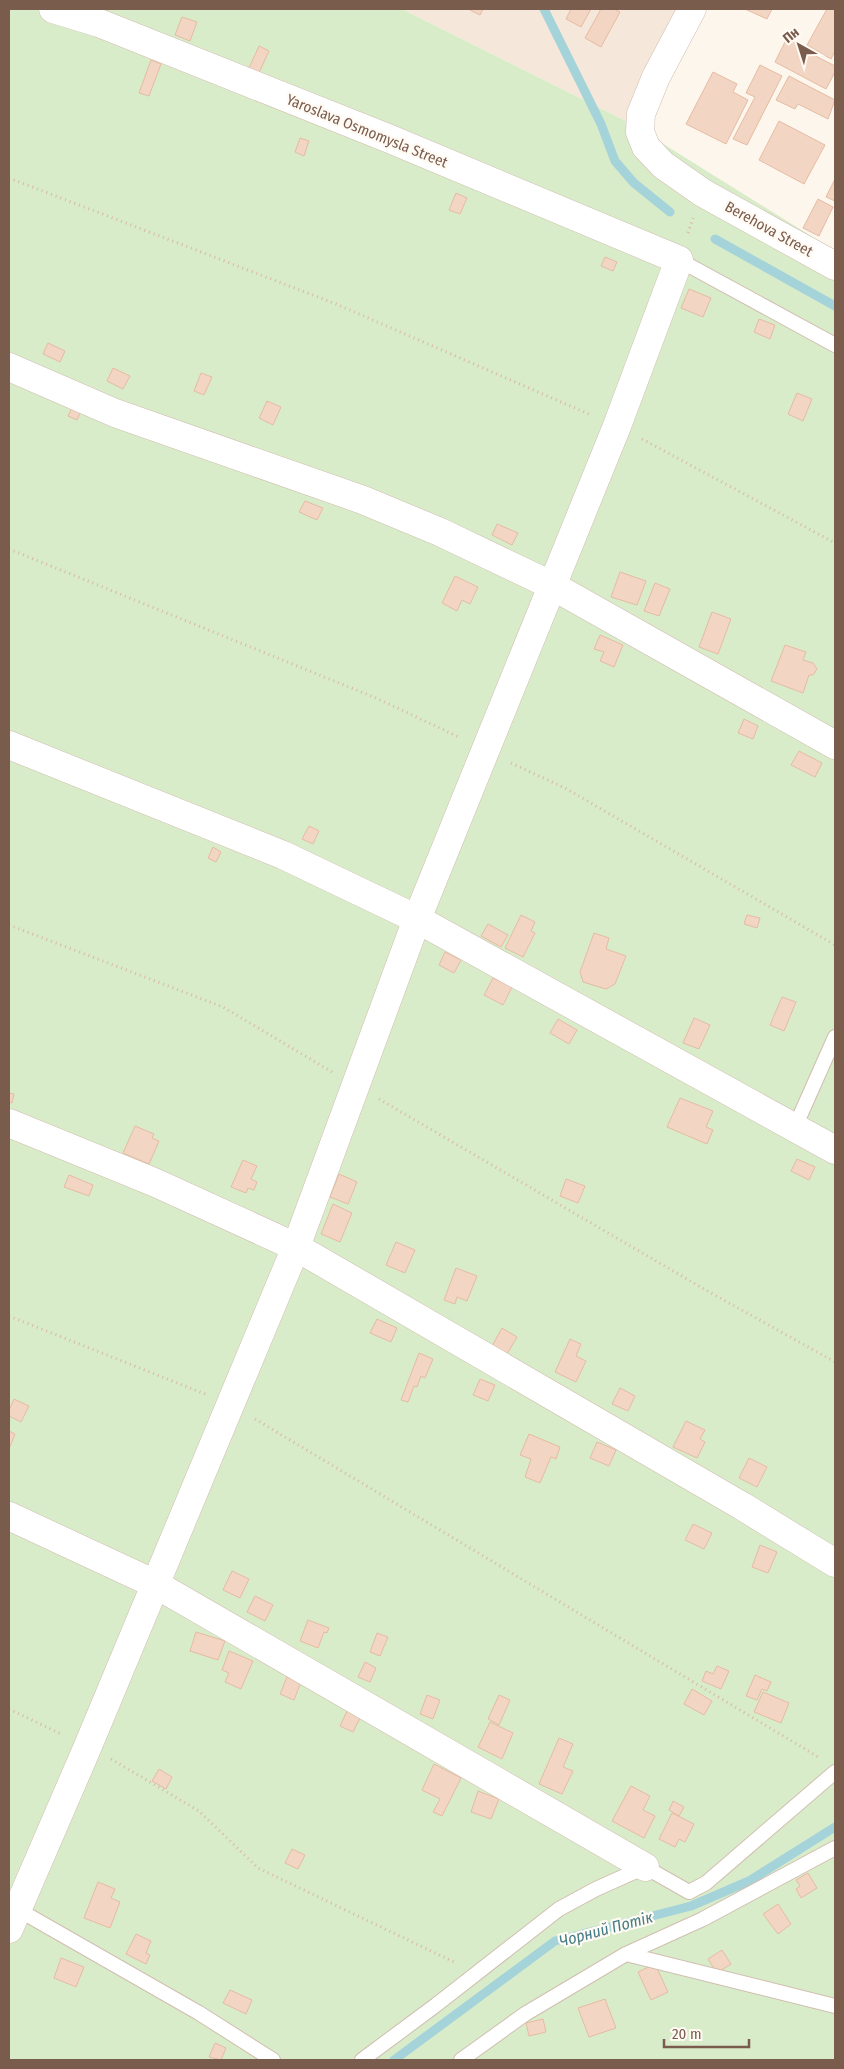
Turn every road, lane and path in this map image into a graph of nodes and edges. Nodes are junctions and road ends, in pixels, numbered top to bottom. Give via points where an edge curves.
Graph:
1 (53, 9) edge
2 (692, 9) edge
3 (9, 178) edge
4 (702, 193) junction
5 (679, 260) junction
6 (835, 266) edge
7 (835, 345) edge
8 (9, 367) edge
9 (617, 426) junction
10 (835, 543) edge
11 (9, 549) edge
12 (551, 584) junction
13 (9, 745) edge
14 (835, 745) edge
15 (485, 750) junction
16 (417, 918) junction
17 (9, 925) edge
18 (835, 945) edge
19 (835, 1037) edge
20 (355, 1085) junction
21 (9, 1123) edge
22 (795, 1127) junction
23 (835, 1150) edge
24 (296, 1246) junction
25 (9, 1316) edge
26 (835, 1362) edge
27 (230, 1404) junction
28 (9, 1516) edge
29 (835, 1563) edge
30 (155, 1584) junction
31 (9, 1709) edge
32 (88, 1746) junction
33 (831, 1768) edge
34 (835, 1848) edge
35 (828, 1858) edge
36 (645, 1867) junction
37 (12, 1915) edge
38 (626, 1954) junction
39 (477, 1973) junction
40 (835, 2006) edge
41 (273, 2060) edge
42 (362, 2060) edge
43 (461, 2060) edge

1 - 5 street, Yaroslava Osmomysla Street via 99,23 390,139
2 - 4 street, Berehova Street via 649,92 640,124 642,140 650,154
3 - 9 path via 336,304
4 - 5 path
4 - 6 street, Berehova Street
5 - 7 lane
5 - 9 street
8 - 12 street via 115,413 363,500
9 - 10 path
9 - 12 street
11 - 15 path via 376,698
12 - 14 street
12 - 15 street
13 - 16 street via 283,855
15 - 16 street
15 - 18 path via 565,788
16 - 20 street
16 - 22 street
17 - 20 path via 223,1007
19 - 22 lane
20 - 24 street
20 - 26 path
21 - 24 street via 156,1183
22 - 23 street
24 - 27 street
24 - 29 street
25 - 27 path
27 - 30 street
27 - 33 path
28 - 30 street
30 - 32 street
30 - 36 street
31 - 32 path
32 - 37 street
32 - 39 path via 199,1811 258,1868
33 - 36 lane via 706,1883 689,1892
34 - 35 lane
35 - 38 lane
36 - 39 lane via 559,1909
37 - 41 lane via 199,2013
38 - 40 lane
38 - 43 lane via 524,2014
39 - 42 lane

